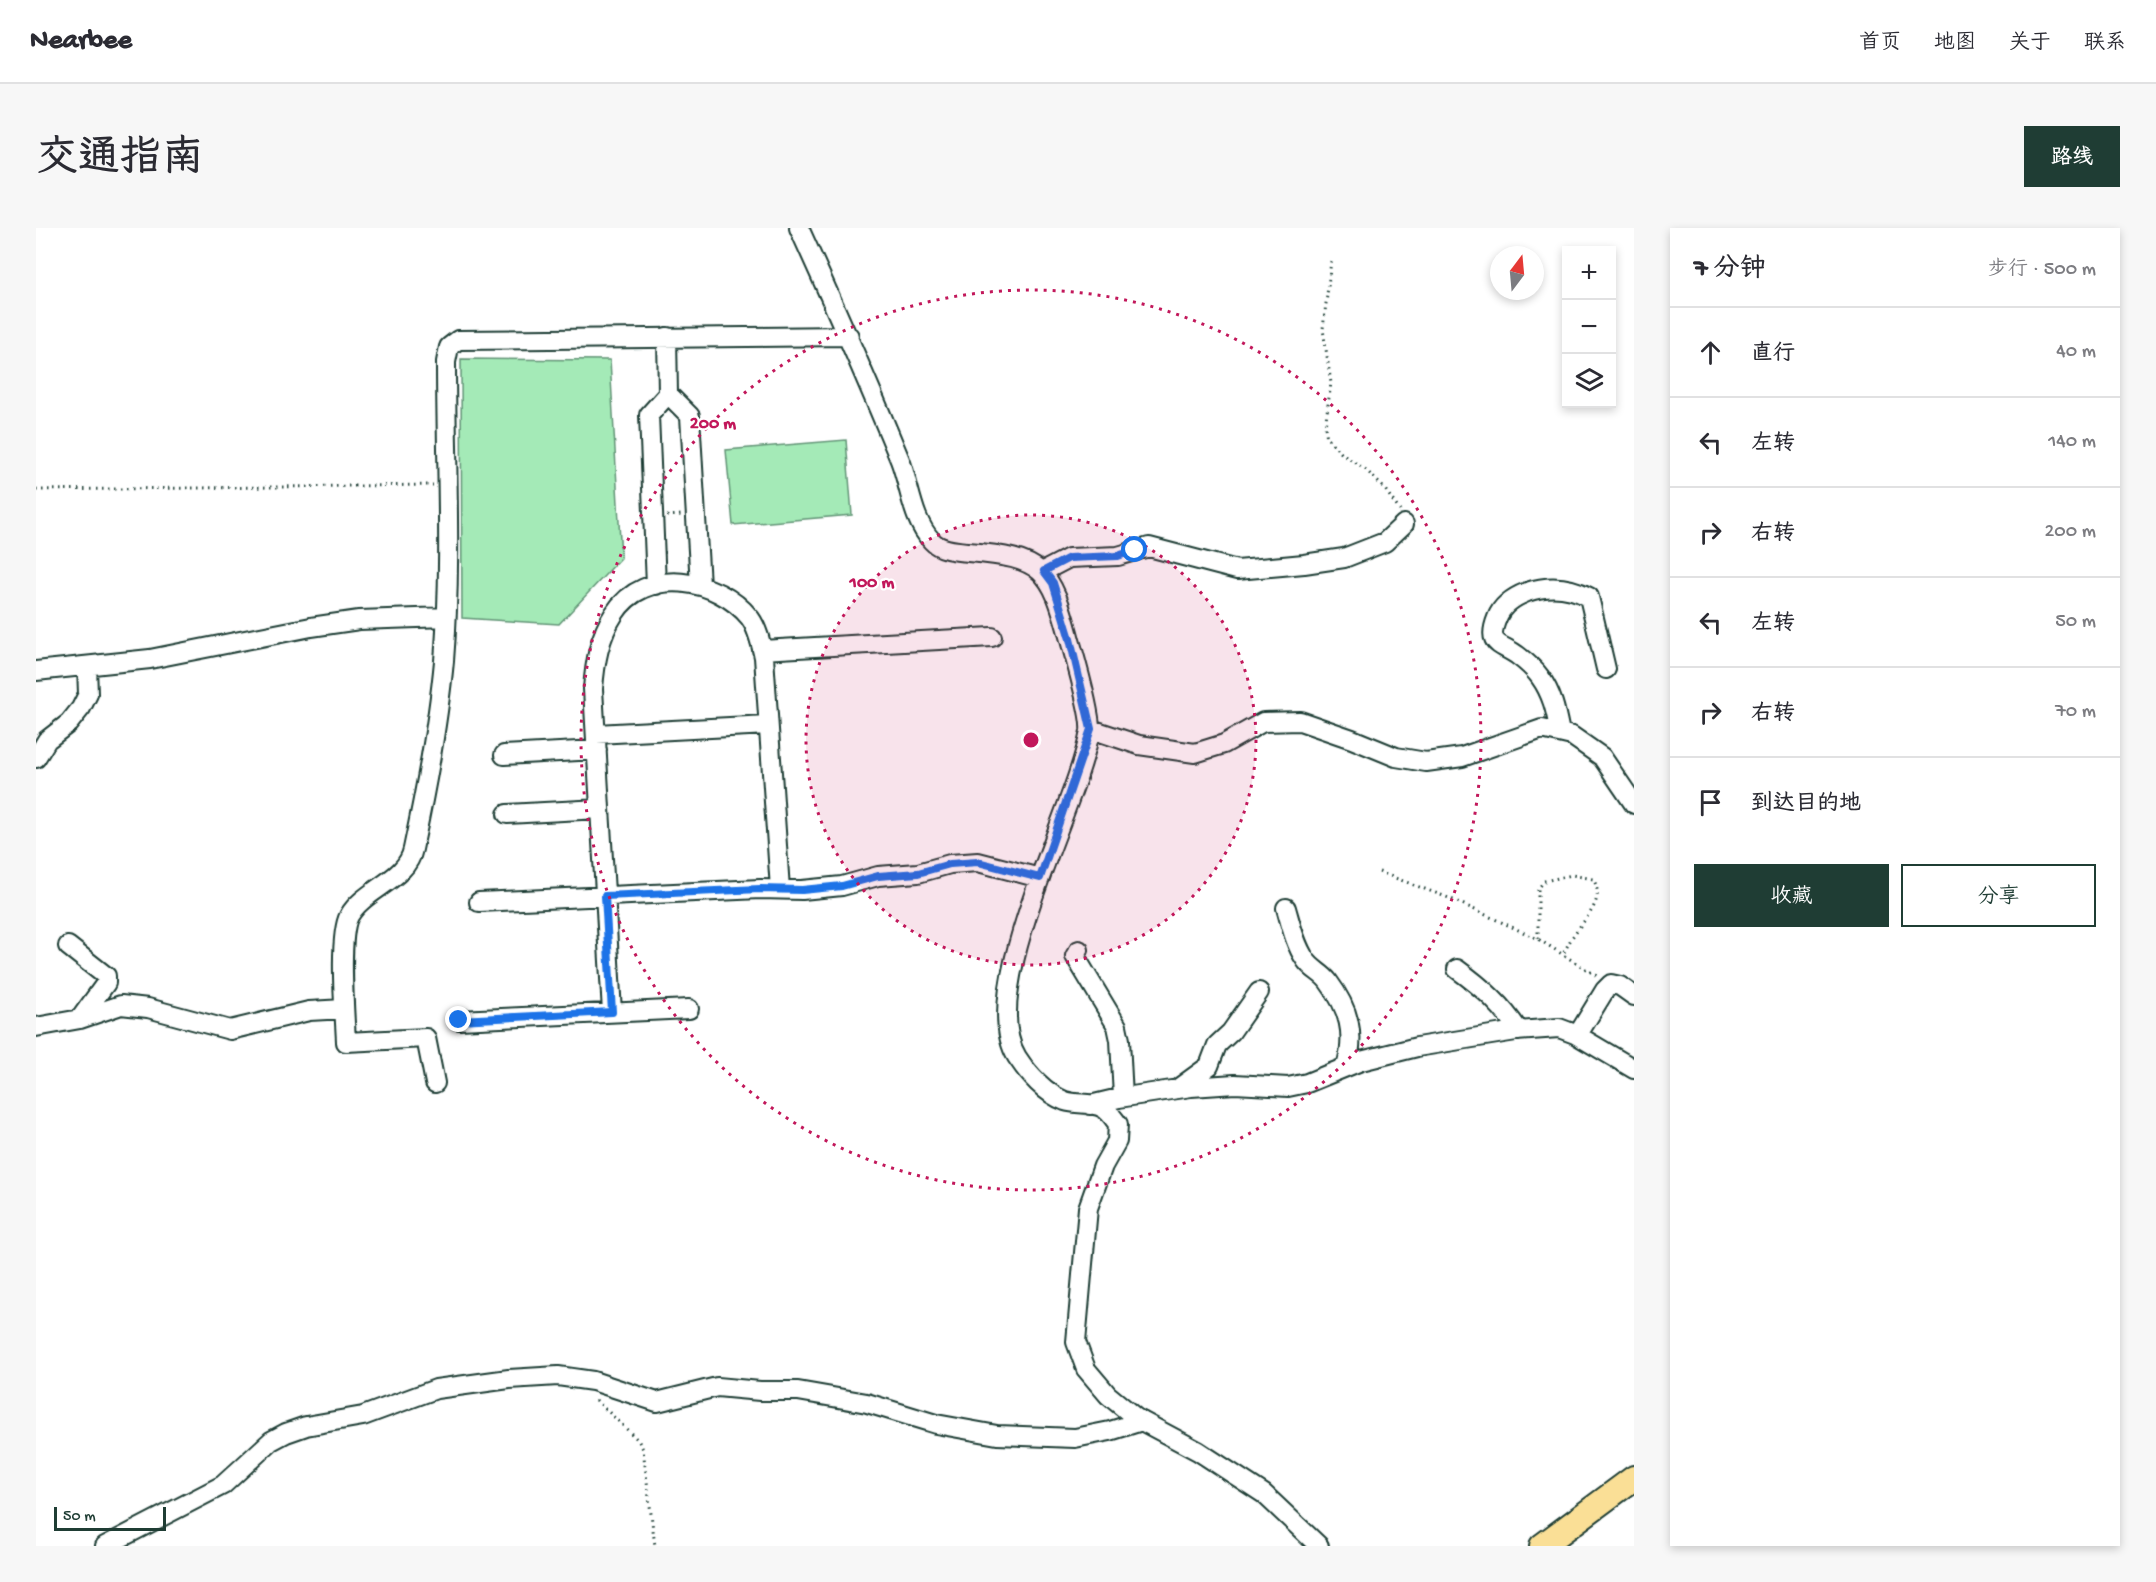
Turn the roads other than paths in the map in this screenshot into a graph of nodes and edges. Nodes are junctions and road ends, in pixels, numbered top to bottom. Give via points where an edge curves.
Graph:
1 (798, 228) edge
2 (849, 336) junction
3 (667, 338) junction
4 (668, 394) junction
5 (1404, 524) road end
6 (1044, 571) junction
7 (656, 585) junction
8 (700, 585) junction
9 (446, 616) junction
10 (992, 637) dead end
11 (762, 651) junction
12 (87, 666) junction
13 (1606, 669) dead end
14 (36, 671) edge
15 (768, 724) junction
16 (1091, 729) junction
17 (1560, 733) junction
18 (596, 742) junction
19 (504, 754) dead end
20 (36, 758) edge
21 (1634, 804) edge
22 (600, 809) junction
23 (507, 814) dead end
24 (1040, 878) junction
25 (780, 889) junction
26 (605, 896) junction
27 (478, 902) dead end
28 (1286, 908) dead end
29 (68, 946) dead end
30 (1079, 950) dead end
31 (1457, 969) dead end
32 (1259, 992) dead end
33 (1634, 996) edge
34 (344, 1008) junction
35 (688, 1009) dead end
36 (612, 1012) junction
37 (80, 1019) junction
38 (459, 1020) dead end
39 (36, 1027) edge
40 (1520, 1031) junction
41 (1575, 1034) junction
42 (1346, 1067) junction
43 (1634, 1069) edge
44 (435, 1083) dead end
45 (1176, 1089) junction
46 (1123, 1097) junction
47 (1090, 1106) junction
48 (1142, 1421) junction
49 (1634, 1478) edge
50 (105, 1546) edge
51 (1319, 1546) edge
52 (1542, 1546) edge

1 - 2 street
2 - 3 street
2 - 6 street via 906,474 919,523 933,543 953,551 1006,555
3 - 4 street
3 - 9 street via 458,340 449,347
4 - 7 street via 649,415
4 - 8 street via 690,416
5 - 6 street via 1384,542 1344,558 1304,564 1237,570 1149,547 1118,556 1069,558
6 - 16 street via 1053,583 1070,639
7 - 8 street
7 - 18 street via 634,595 615,612 602,638 593,689
8 - 11 street via 737,604 752,620
9 - 12 street via 330,624 150,659
9 - 34 street via 443,663 412,854 402,870 364,897 348,918
10 - 11 street
11 - 15 street
12 - 14 street
12 - 20 street via 88,694 81,708 47,740
13 - 17 street via 1588,597 1574,589 1542,587 1514,597 1499,612 1492,638 1539,676 1553,698
15 - 18 street
15 - 25 street
16 - 17 street via 1138,745 1195,753 1224,744 1263,722 1300,722 1396,757 1426,762 1462,757 1542,729
16 - 24 street
17 - 21 street via 1572,736 1602,757
18 - 19 street
18 - 22 street
22 - 23 street
22 - 26 street
24 - 25 street via 978,862 878,876 842,886
24 - 47 street via 1008,987 1006,1028 1016,1056 1036,1081 1064,1101
25 - 26 street
26 - 27 street
26 - 36 street
28 - 42 street via 1299,950 1306,962 1328,980 1352,1031
29 - 37 street via 106,976 106,983
30 - 46 street via 1075,956 1117,1026
31 - 40 street via 1489,992
32 - 45 street via 1232,1032 1217,1045 1209,1066
33 - 41 street via 1611,984
34 - 37 street via 309,1011 230,1030 148,1008 121,1005
34 - 44 street via 346,1042 426,1038
35 - 36 street
36 - 38 street
37 - 39 street
40 - 41 street via 1559,1028
40 - 42 street via 1418,1047
41 - 43 street
42 - 45 street via 1288,1087 1235,1084
45 - 46 street
46 - 47 street
47 - 48 street via 1103,1108 1118,1124 1118,1132 1088,1208 1076,1342 1086,1369 1108,1395
48 - 50 street via 1075,1438 1007,1436 961,1430 829,1395 717,1387 657,1402 611,1385 558,1376 509,1379 436,1389 363,1416 306,1426 271,1441 223,1485
48 - 51 street via 1198,1450 1264,1494
49 - 52 main road

